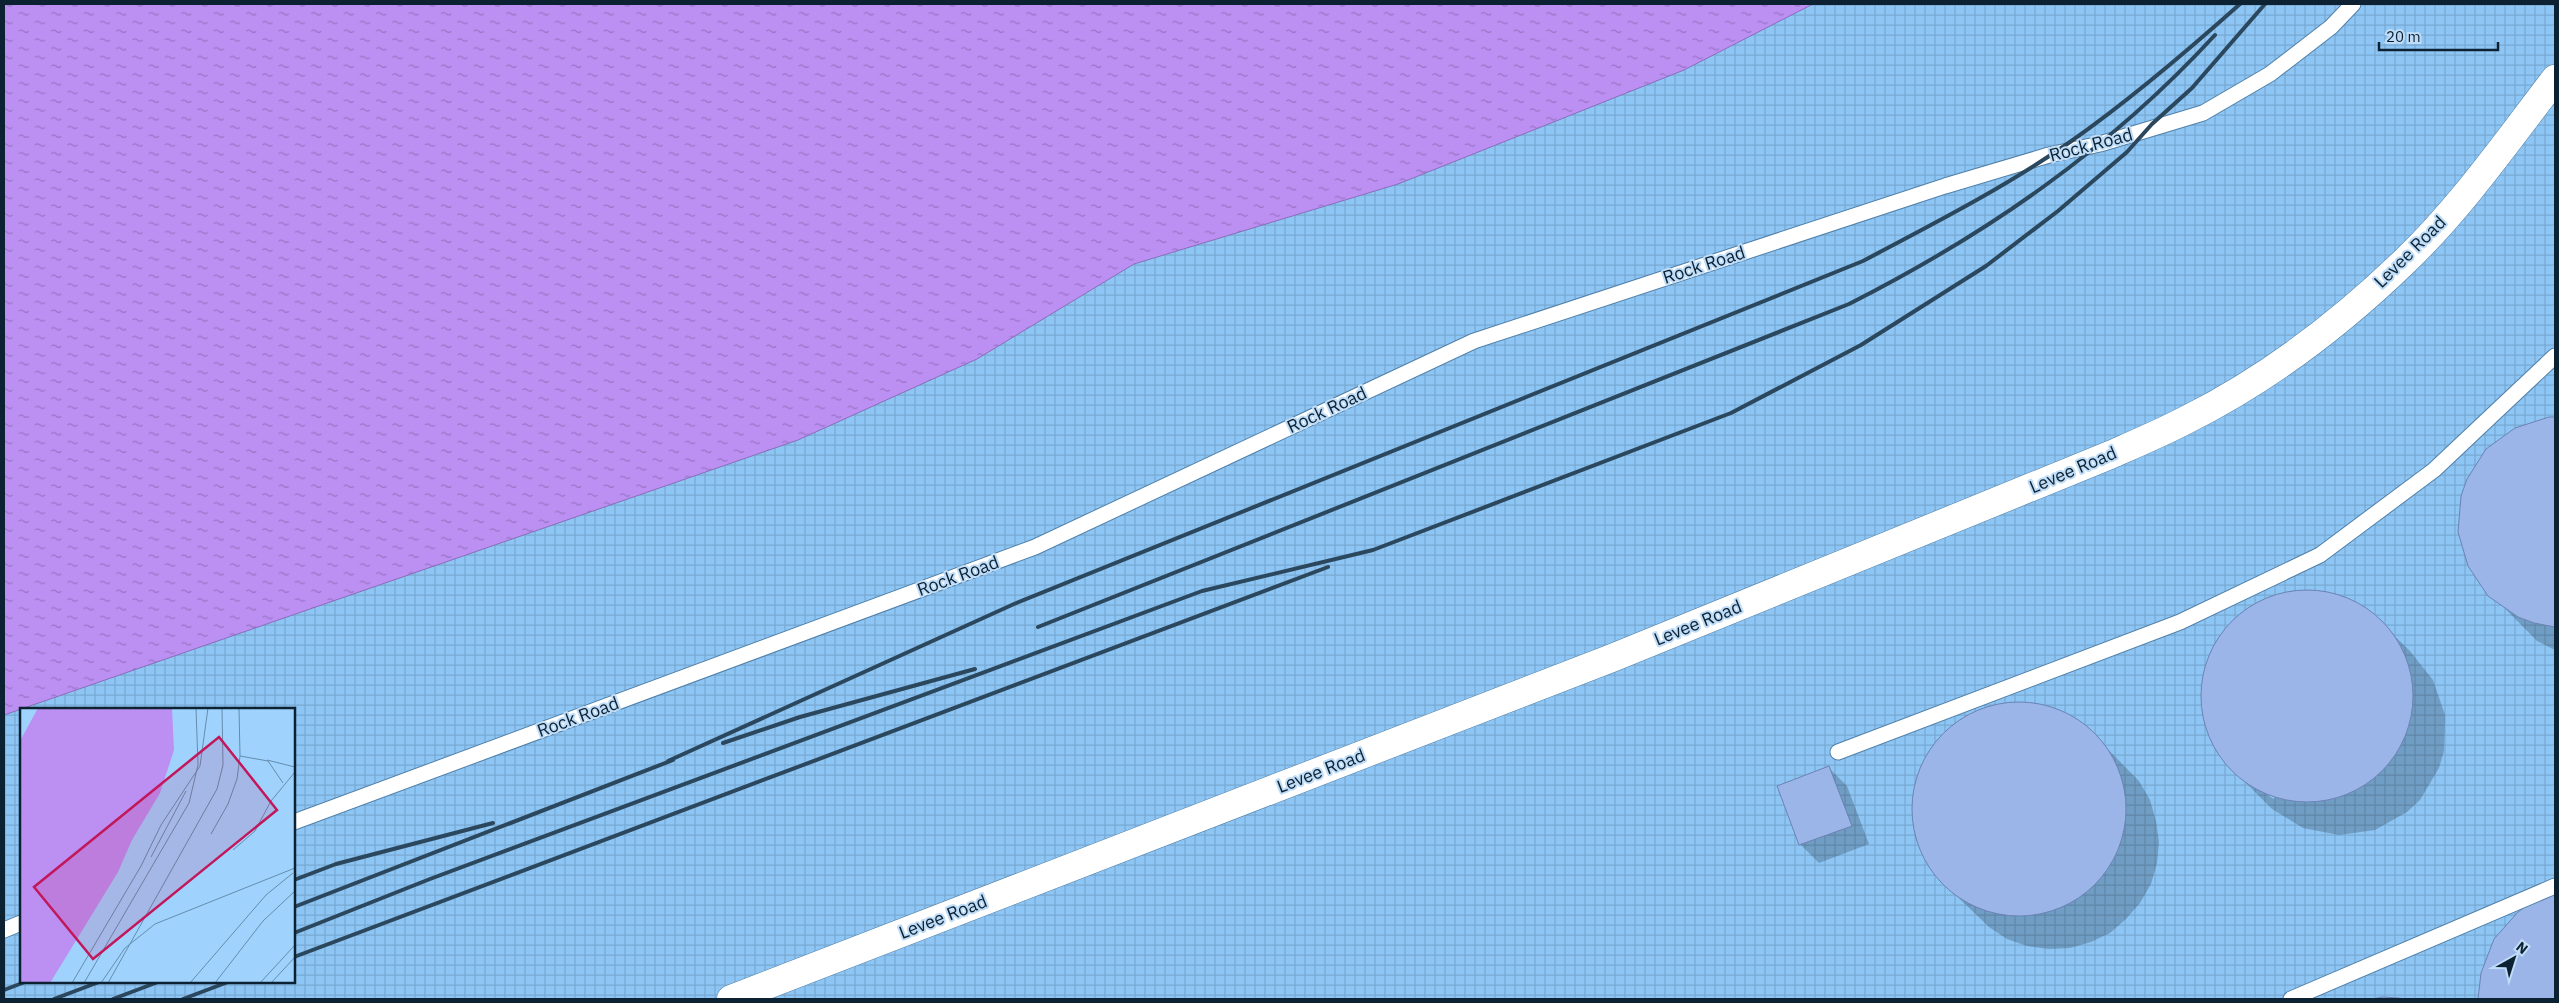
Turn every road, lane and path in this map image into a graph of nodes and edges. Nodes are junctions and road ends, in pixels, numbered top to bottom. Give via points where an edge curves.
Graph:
1 (2353, 4) edge
2 (2555, 79) edge
3 (2555, 356) edge
4 (1838, 752) dead end
5 (295, 822) edge
6 (2555, 886) edge
7 (20, 924) edge
8 (4, 930) edge
9 (732, 999) edge
10 (2291, 999) edge

1 - 5 lane, Rock Road via 2331,26 2270,74 2203,113 1946,186 1474,341 1035,547
2 - 9 street, Levee Road via 2464,197 2406,259 2343,316 2275,367 2187,420 2110,455 1612,658
3 - 4 lane via 2434,470 2320,555 2180,622
6 - 10 lane
7 - 8 lane

